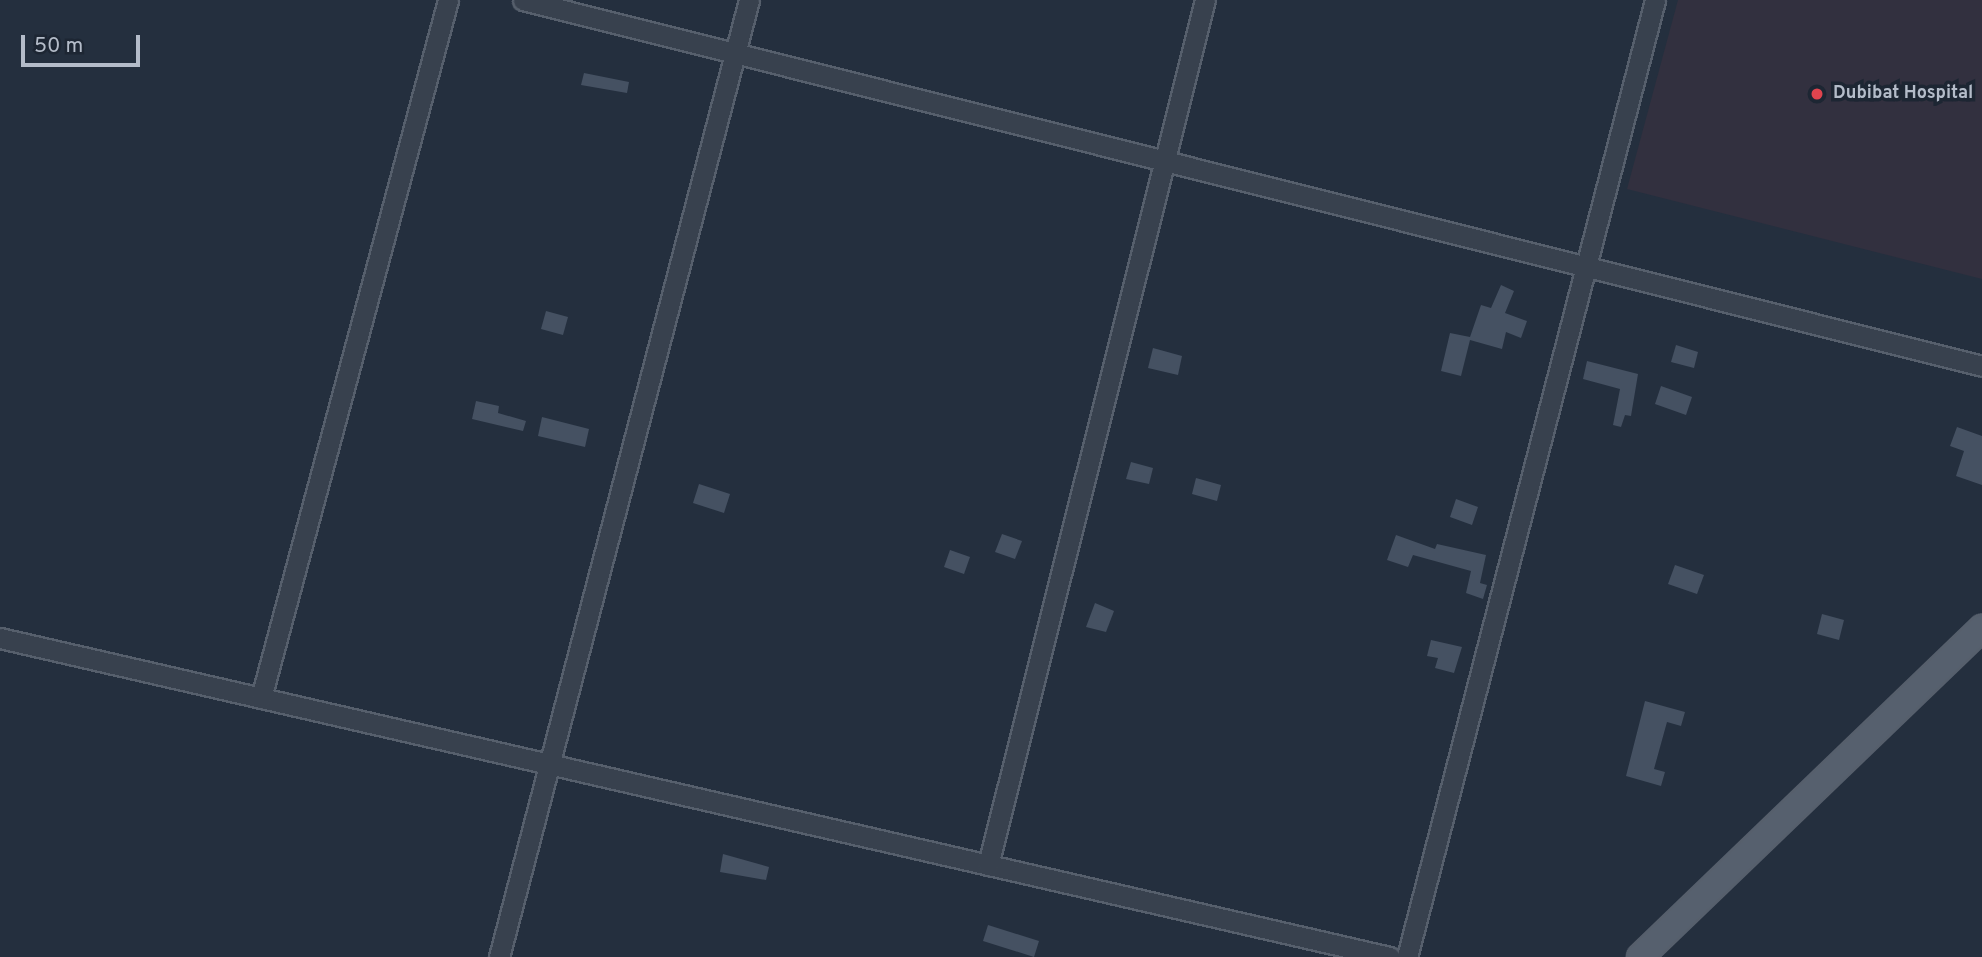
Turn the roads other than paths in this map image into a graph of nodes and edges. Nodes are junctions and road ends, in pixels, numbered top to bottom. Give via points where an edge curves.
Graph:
1 (448, 0) edge
2 (523, 0) edge
3 (749, 0) edge
4 (1205, 0) edge
5 (1655, 0) edge
6 (735, 53) junction
7 (1165, 161) junction
8 (1586, 266) junction
9 (1982, 366) edge
10 (1982, 628) edge
11 (0, 638) edge
12 (261, 698) junction
13 (549, 764) junction
14 (988, 865) junction
15 (499, 957) edge
16 (1390, 957) edge
17 (1406, 957) edge
18 (1640, 957) edge

1 - 12 street
2 - 6 street
3 - 6 street
4 - 7 street
5 - 8 street
6 - 7 street
6 - 13 street
7 - 8 street
7 - 14 street
8 - 9 street
8 - 17 street
10 - 18 main road
11 - 12 street
12 - 13 street
13 - 14 street
13 - 15 street
14 - 16 street

